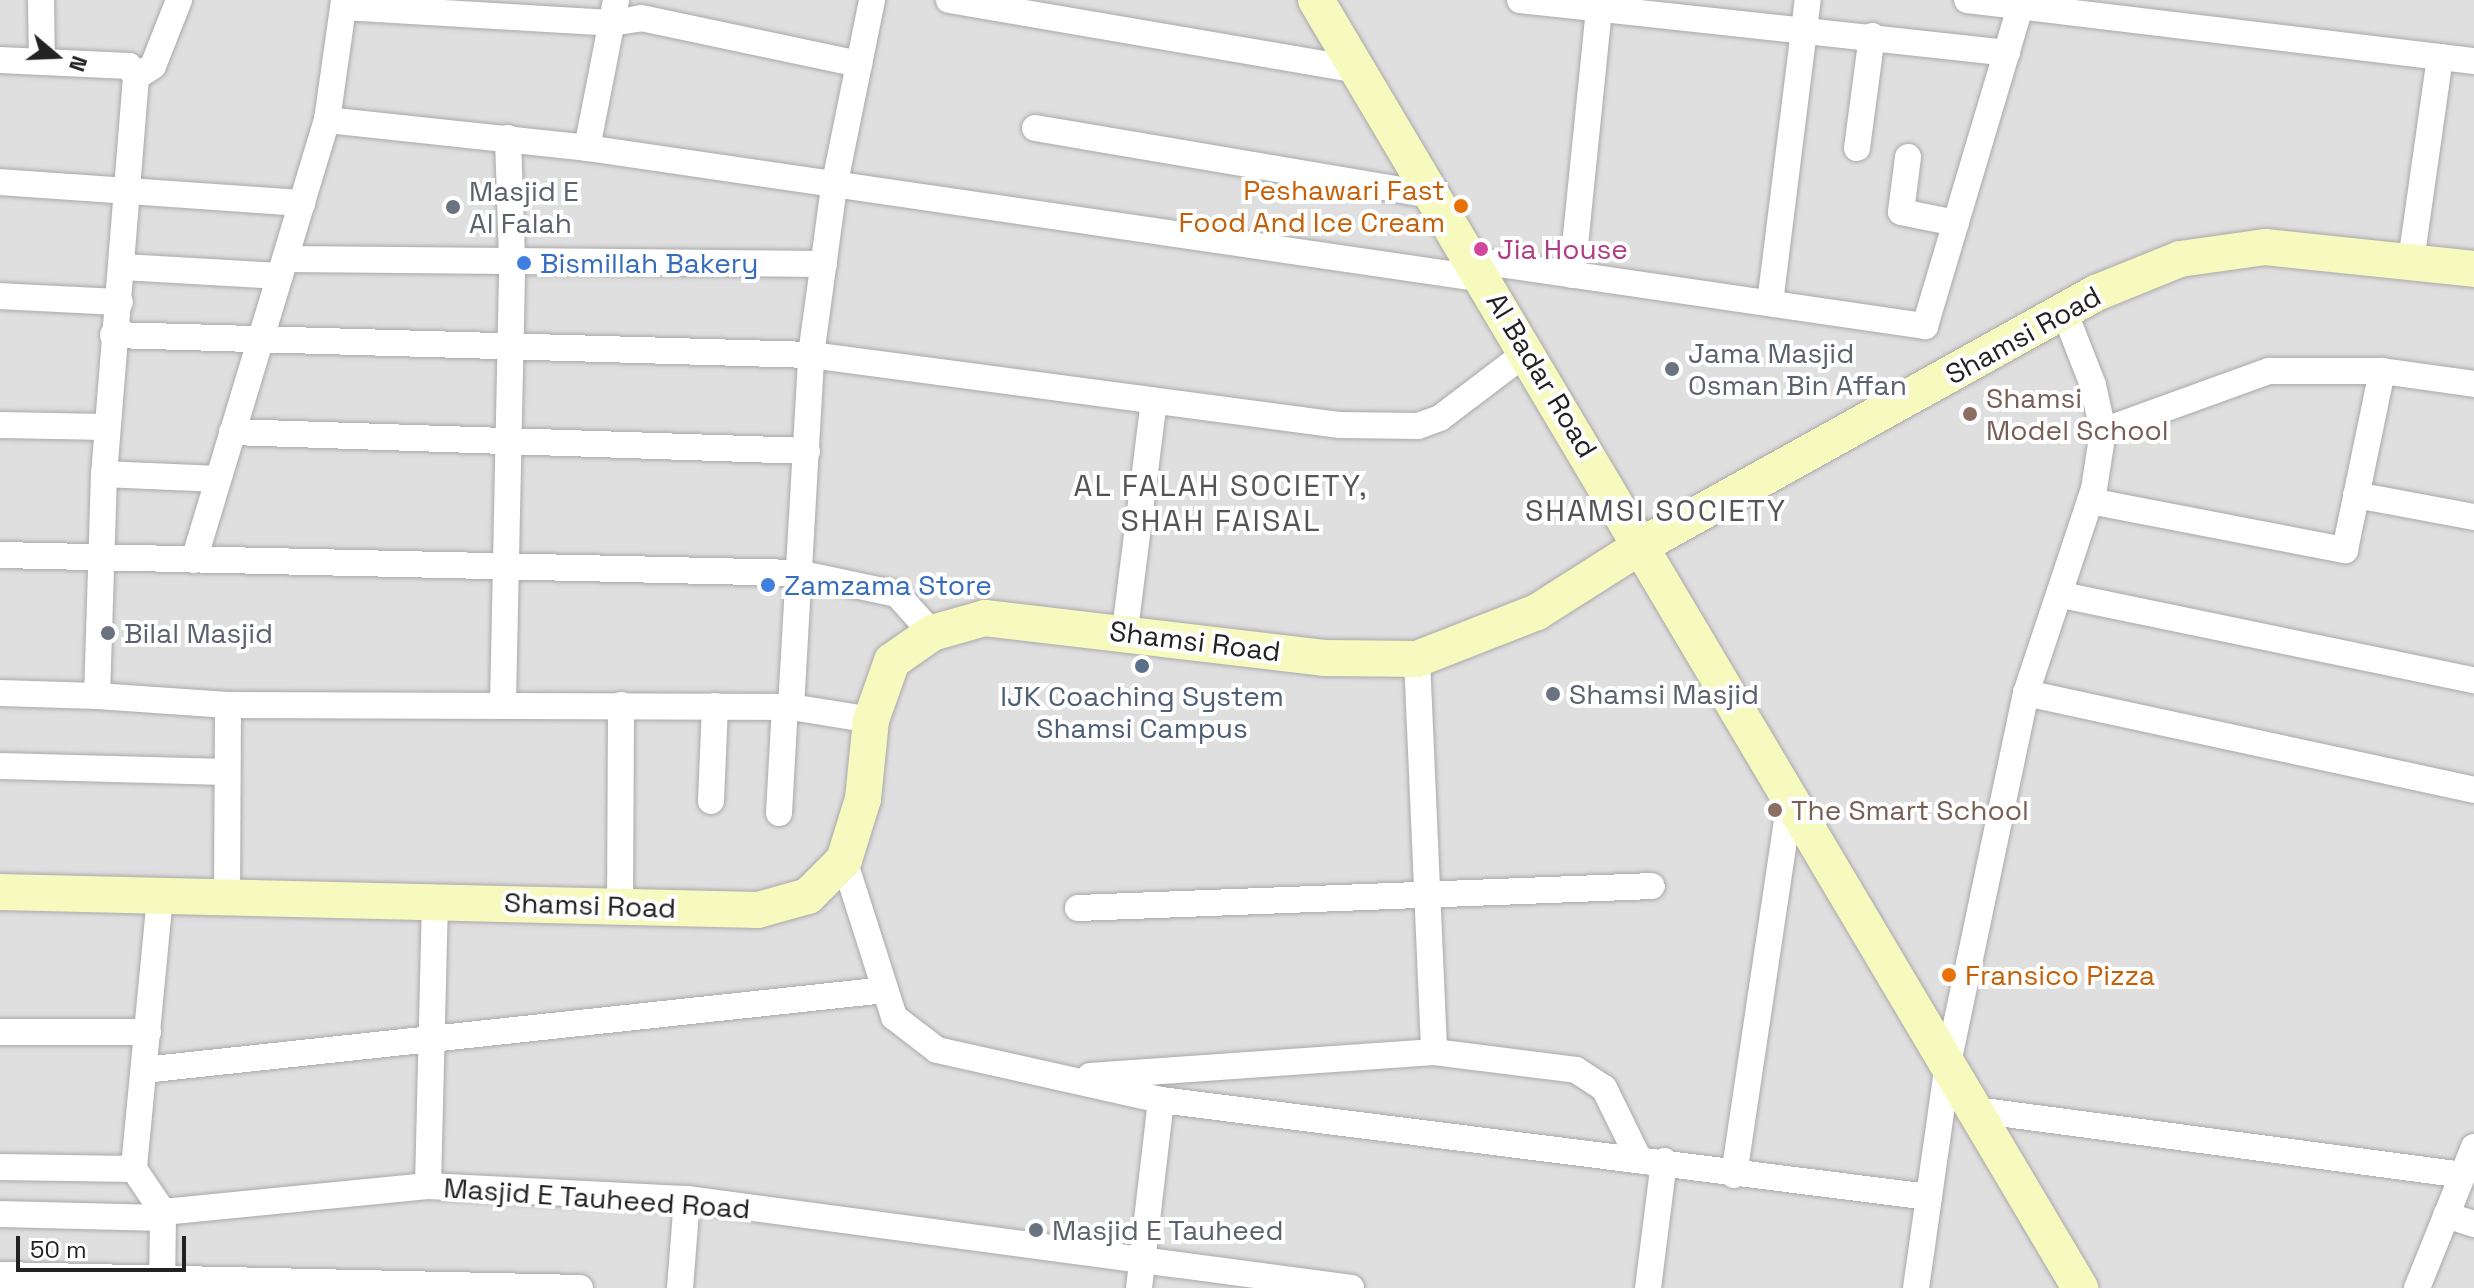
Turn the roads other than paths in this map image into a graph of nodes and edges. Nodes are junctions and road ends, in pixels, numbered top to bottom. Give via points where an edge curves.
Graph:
1 (41, 0) edge
2 (179, 0) edge
3 (872, 0) edge
4 (949, 0) edge
5 (1316, 0) edge
6 (1520, 0) edge
7 (1808, 0) edge
8 (1967, 0) edge
9 (1600, 3) edge
10 (344, 4) edge
11 (2021, 4) edge
12 (614, 11) edge
13 (1805, 28) junction
14 (1872, 36) junction
15 (2007, 53) junction
16 (2440, 57) junction
17 (0, 60) edge
18 (2474, 61) edge
19 (42, 62) junction
20 (859, 64) junction
21 (1358, 70) junction
22 (136, 77) junction
23 (327, 120) junction
24 (1035, 128) dead end
25 (508, 138) junction
26 (587, 148) junction
27 (1857, 148) dead end
28 (1908, 157) dead end
29 (0, 182) edge
30 (834, 187) junction
31 (129, 192) junction
32 (1432, 195) junction
33 (302, 203) junction
34 (1956, 223) junction
35 (512, 259) junction
36 (2411, 261) junction
37 (824, 264) junction
38 (123, 267) junction
39 (283, 268) junction
40 (2474, 269) edge
41 (1478, 270) junction
42 (1572, 275) junction
43 (0, 296) edge
44 (120, 302) junction
45 (1770, 303) junction
46 (2064, 311) junction
47 (113, 335) junction
48 (260, 343) junction
49 (511, 349) junction
50 (1527, 352) junction
51 (811, 355) junction
52 (2382, 371) junction
53 (2474, 384) edge
54 (1154, 401) junction
55 (0, 425) edge
56 (107, 427) junction
57 (2103, 431) junction
58 (232, 432) junction
59 (509, 440) junction
60 (807, 451) junction
61 (104, 474) junction
62 (218, 479) junction
63 (2356, 495) junction
64 (2090, 501) junction
65 (2474, 517) edge
66 (1644, 544) junction
67 (0, 555) edge
68 (99, 556) junction
69 (194, 560) junction
70 (508, 565) junction
71 (798, 573) junction
72 (2062, 595) junction
73 (1125, 630) junction
74 (932, 633) junction
75 (1417, 659) junction
76 (2474, 680) edge
77 (0, 693) edge
78 (2026, 693) junction
79 (97, 696) junction
80 (503, 704) junction
81 (228, 705) junction
82 (621, 705) junction
83 (715, 706) junction
84 (788, 707) junction
85 (871, 720) junction
86 (0, 766) edge
87 (227, 772) junction
88 (2474, 790) edge
89 (1791, 795) junction
90 (711, 801) dead end
91 (779, 813) dead end
92 (844, 860) junction
93 (1652, 886) dead end
94 (0, 892) edge
95 (1431, 895) junction
96 (160, 897) junction
97 (227, 898) junction
98 (435, 901) junction
99 (620, 906) junction
100 (1078, 908) dead end
101 (885, 990) junction
102 (0, 1032) edge
103 (148, 1032) junction
104 (433, 1039) junction
105 (1434, 1052) junction
106 (1948, 1063) junction
107 (144, 1070) junction
108 (1063, 1078) junction
109 (1161, 1100) junction
110 (1976, 1110) junction
111 (2474, 1147) edge
112 (1652, 1160) junction
113 (0, 1167) edge
114 (134, 1169) junction
115 (1734, 1175) junction
116 (2462, 1175) junction
117 (428, 1186) junction
118 (1929, 1197) junction
119 (687, 1199) junction
120 (0, 1214) edge
121 (163, 1215) junction
122 (2446, 1215) junction
123 (2474, 1224) edge
124 (1142, 1262) junction
125 (0, 1275) edge
126 (162, 1284) edge
127 (580, 1288) edge
128 (680, 1288) edge
129 (1139, 1288) edge
130 (1351, 1288) edge
131 (1648, 1288) edge
132 (1916, 1288) edge
133 (2080, 1288) edge
134 (2417, 1288) edge

1 - 19 street
2 - 22 street via 153,66
3 - 20 street
4 - 21 street
5 - 21 street, Al Badar Road
6 - 9 street
7 - 13 street
8 - 11 street
9 - 13 street
9 - 42 street
10 - 12 street
10 - 23 street
11 - 15 street
11 - 16 street
12 - 20 street
12 - 26 street
13 - 14 street
13 - 45 street
14 - 15 street
14 - 27 street
15 - 34 street
16 - 18 street
16 - 36 street
17 - 19 street
19 - 22 street via 129,66
20 - 30 street
21 - 32 street, Al Badar Road
22 - 31 street
23 - 25 street
23 - 33 street
24 - 32 street
25 - 26 street
25 - 35 street
26 - 30 street
28 - 34 street via 1901,212
29 - 31 street
30 - 37 street
30 - 41 street
31 - 33 street
31 - 38 street
32 - 41 street, Al Badar Road
33 - 39 street
34 - 45 street via 1925,326
35 - 37 street
35 - 39 street
35 - 49 street
36 - 40 street, Shamsi Road
36 - 46 street, Shamsi Road via 2265,247 2180,259
37 - 51 street
38 - 39 street
38 - 44 street
39 - 48 street
41 - 42 street
41 - 50 street, Al Badar Road
42 - 45 street
43 - 44 street
44 - 47 street
46 - 57 street via 2093,385
46 - 66 street, Shamsi Road
47 - 48 street
47 - 56 street
48 - 49 street
48 - 58 street
49 - 51 street
49 - 59 street
50 - 54 street via 1440,418 1418,426 1340,425
50 - 66 street, Al Badar Road
51 - 54 street
51 - 60 street
52 - 53 street
52 - 57 street via 2269,371
52 - 63 street
54 - 73 street
55 - 56 street
56 - 61 street
57 - 64 street
58 - 59 street
58 - 62 street
59 - 60 street
59 - 70 street
60 - 71 street
61 - 62 street
61 - 68 street
62 - 69 street
63 - 64 street via 2345,550
63 - 65 street
64 - 72 street
66 - 75 street, Shamsi Road via 1537,612
66 - 89 street, Al Badar Road
67 - 68 street
68 - 69 street
68 - 79 street
69 - 70 street
70 - 71 street
70 - 80 street
71 - 74 street via 897,594
71 - 84 street
72 - 76 street
72 - 78 street
73 - 74 street, Shamsi Road via 985,618
73 - 75 street, Shamsi Road via 1324,658
74 - 85 street, Shamsi Road via 892,661
75 - 95 street
77 - 79 street
78 - 88 street
78 - 106 street
79 - 81 street
80 - 81 street
80 - 82 street
81 - 87 street
82 - 83 street
82 - 99 street
83 - 84 street
83 - 90 street
84 - 85 street
84 - 91 street
85 - 92 street, Shamsi Road via 863,799
86 - 87 street
87 - 97 street
89 - 106 street, Al Badar Road
89 - 115 street
92 - 99 street, Shamsi Road via 808,896 758,910
92 - 101 street
93 - 95 street
94 - 96 street, Shamsi Road
95 - 100 street
95 - 105 street
96 - 97 street, Shamsi Road
96 - 103 street
97 - 98 street, Shamsi Road
98 - 99 street, Shamsi Road
98 - 104 street
101 - 104 street
101 - 108 street via 894,1017 937,1050
102 - 103 street
103 - 107 street
104 - 107 street
104 - 117 street
105 - 108 street
105 - 112 street via 1576,1070 1594,1078
106 - 110 street, Al Badar Road
106 - 118 street
107 - 114 street
108 - 109 street
109 - 112 street
109 - 124 street
110 - 116 street
110 - 133 street, Al Badar Road
111 - 116 street
112 - 115 street
112 - 131 street
113 - 114 street
114 - 121 street
115 - 118 street
116 - 122 street
117 - 119 street, Masjid E Tauheed Road
117 - 121 street, Masjid E Tauheed Road
118 - 132 street
119 - 124 street, Masjid E Tauheed Road
119 - 128 street
120 - 121 street, Masjid E Tauheed Road
121 - 126 street
122 - 123 street
122 - 134 street
124 - 129 street
124 - 130 street, Masjid E Tauheed Road
125 - 126 street
126 - 127 street

